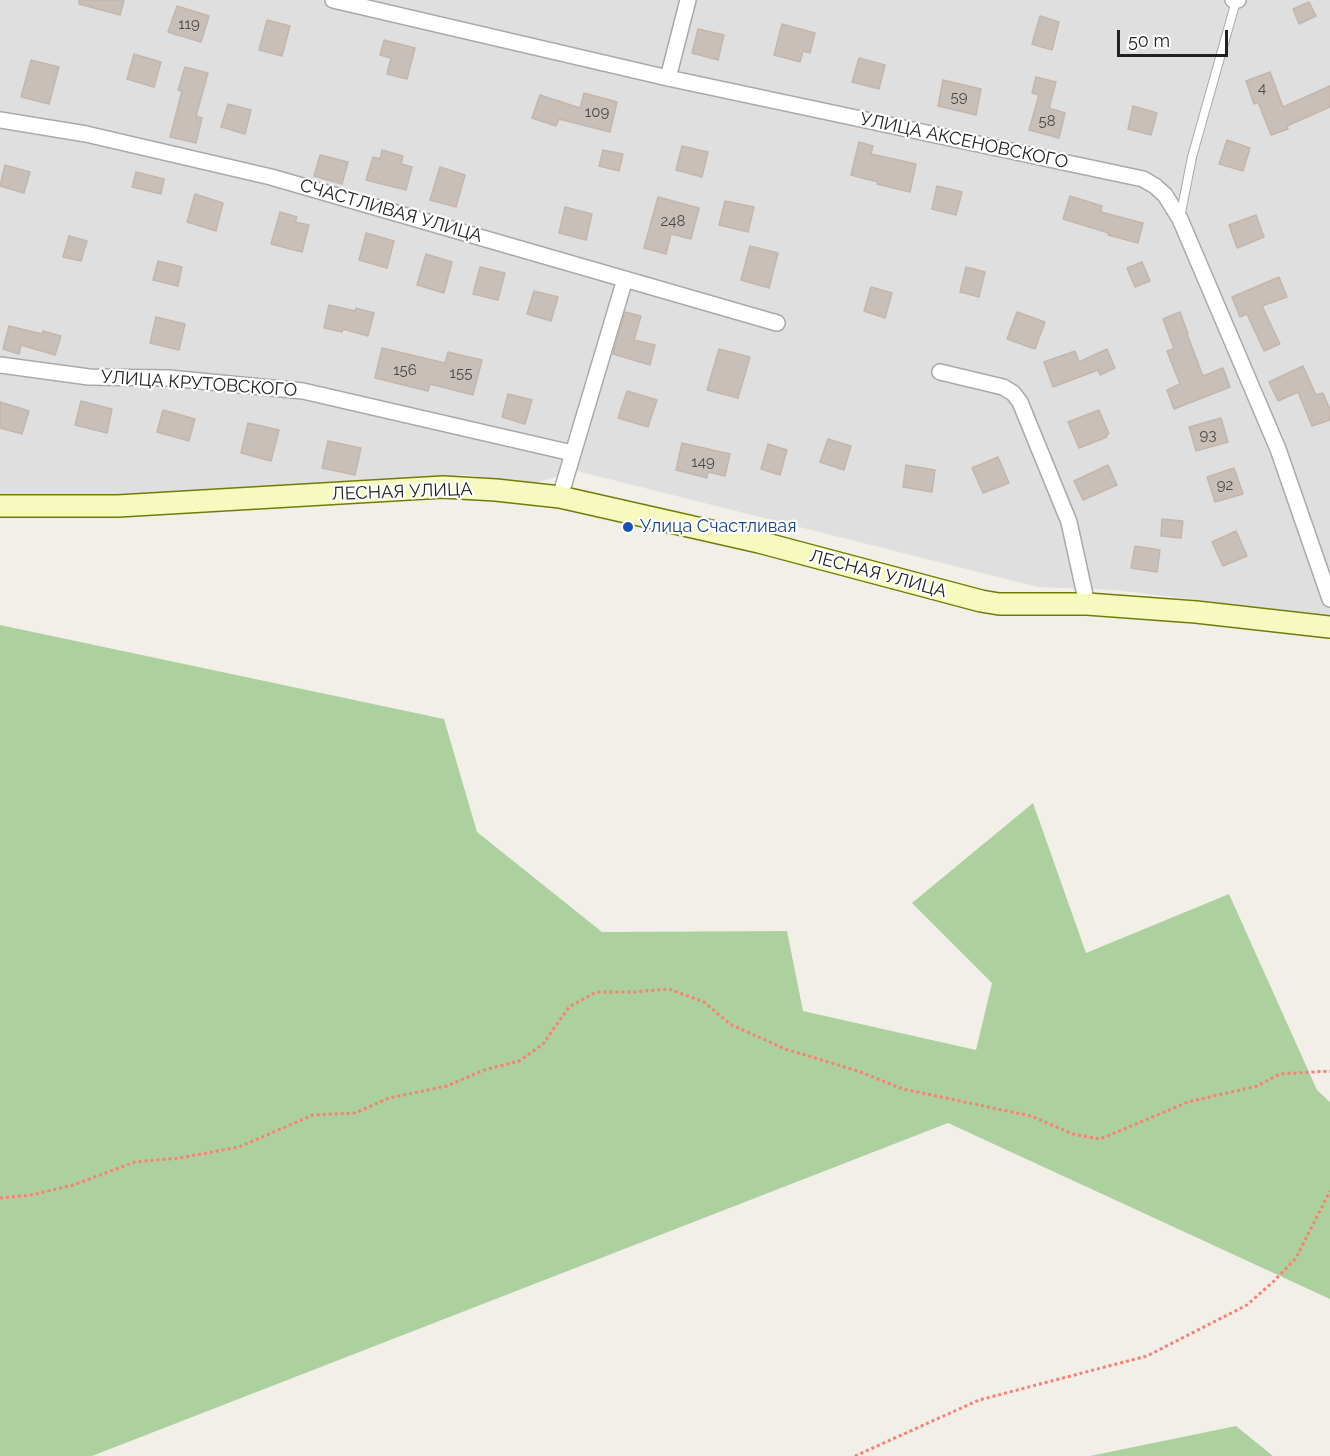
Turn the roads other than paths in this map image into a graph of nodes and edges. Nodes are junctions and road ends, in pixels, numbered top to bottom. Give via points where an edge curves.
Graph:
1 (333, 0) edge
2 (688, 0) edge
3 (1236, 0) edge
4 (668, 78) junction
5 (0, 120) edge
6 (1180, 219) junction
7 (625, 279) junction
8 (777, 323) dead end
9 (0, 365) edge
10 (940, 372) dead end
11 (572, 453) junction
12 (560, 497) junction
13 (0, 506) edge
14 (1330, 599) edge
15 (1087, 604) junction
16 (1330, 627) edge

1 - 4 street, УЛИЦА АКСЕНОВСКОГО
2 - 4 street
3 - 6 lane via 1192,157
4 - 6 street, УЛИЦА АКСЕНОВСКОГО via 1143,180 1165,195
5 - 7 street, СЧАСТЛИВАЯ УЛИЦА via 86,134 271,177
6 - 14 street, УЛИЦА АКСЕНОВСКОГО via 1278,449
7 - 8 street, СЧАСТЛИВАЯ УЛИЦА
7 - 11 street
9 - 11 street, УЛИЦА КРУТОВСКОГО via 88,377 170,378 303,391
10 - 15 street via 1004,387 1020,402 1069,522
11 - 12 street
12 - 13 main road, ЛЕСНАЯ УЛИЦА via 443,487 118,506
12 - 15 main road, ЛЕСНАЯ УЛИЦА via 759,542 981,601
15 - 16 main road, ЛЕСНАЯ УЛИЦА

